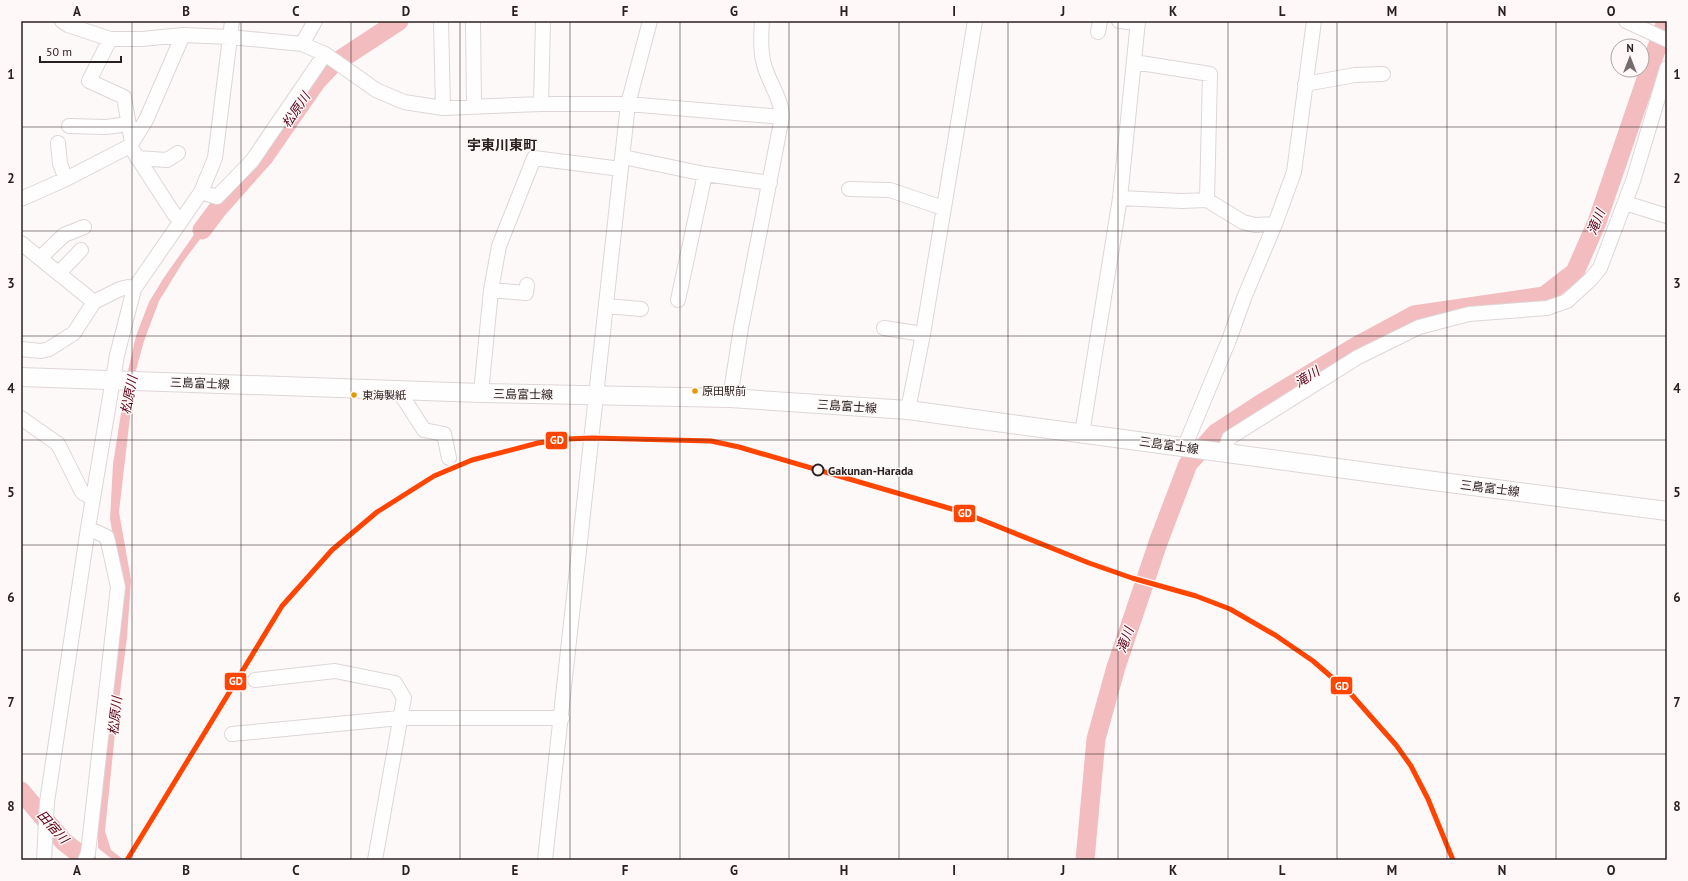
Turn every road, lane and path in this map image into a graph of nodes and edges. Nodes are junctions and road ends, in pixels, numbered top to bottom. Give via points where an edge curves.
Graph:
1 (62, 21) edge
2 (232, 21) edge
3 (314, 21) edge
4 (442, 21) edge
5 (473, 21) edge
6 (543, 21) edge
7 (650, 21) edge
8 (762, 21) edge
9 (975, 21) edge
10 (1119, 21) edge
11 (1314, 21) edge
12 (1626, 21) edge
13 (1138, 22) edge
14 (183, 35) junction
15 (230, 38) junction
16 (110, 39) junction
17 (1667, 40) edge
18 (302, 44) junction
19 (327, 55) junction
20 (1134, 62) junction
21 (1667, 68) edge
22 (1384, 74) dead end
23 (1305, 84) junction
24 (541, 104) junction
25 (628, 104) junction
26 (474, 107) junction
27 (443, 108) junction
28 (782, 117) junction
29 (129, 124) junction
30 (69, 126) dead end
31 (58, 143) dead end
32 (133, 149) junction
33 (178, 153) dead end
34 (622, 163) junction
35 (705, 174) junction
36 (66, 179) junction
37 (770, 183) junction
38 (849, 189) dead end
39 (201, 192) junction
40 (1120, 198) junction
41 (21, 200) edge
42 (1207, 200) junction
43 (1625, 203) junction
44 (943, 208) junction
45 (1667, 216) edge
46 (181, 221) junction
47 (1276, 224) junction
48 (84, 227) dead end
49 (21, 243) edge
50 (81, 250) dead end
51 (40, 258) junction
52 (59, 273) junction
53 (527, 285) dead end
54 (134, 289) junction
55 (492, 290) junction
56 (678, 300) dead end
57 (94, 302) junction
58 (606, 306) junction
59 (641, 309) dead end
60 (884, 328) dead end
61 (923, 334) junction
62 (21, 348) edge
63 (21, 376) edge
64 (124, 381) junction
65 (398, 390) junction
66 (481, 393) junction
67 (596, 396) junction
68 (730, 398) junction
69 (908, 410) junction
70 (21, 418) edge
71 (1082, 434) junction
72 (1186, 448) junction
73 (1217, 452) junction
74 (449, 458) dead end
75 (93, 499) junction
76 (1667, 511) edge
77 (88, 528) junction
78 (255, 680) dead end
79 (400, 718) junction
80 (562, 718) junction
81 (232, 734) dead end
82 (87, 856) edge
83 (44, 860) edge
84 (375, 860) edge
85 (545, 860) edge

1 - 16 street
2 - 15 street
3 - 18 street
4 - 27 street
5 - 26 street
6 - 24 street
7 - 25 street
8 - 28 street via 764,66 782,109
9 - 44 street
10 - 13 street
11 - 23 street
12 - 17 street
13 - 20 street
14 - 15 street
14 - 16 street
14 - 32 street
15 - 18 street
15 - 39 street via 215,158
16 - 29 street via 89,81 124,97
18 - 19 street
19 - 27 street via 376,90 404,102
19 - 39 street via 252,161 217,197
20 - 40 street
20 - 42 street via 1210,74
21 - 43 street
22 - 23 street via 1355,75
23 - 47 street via 1294,172
24 - 25 street
24 - 26 street
25 - 28 street
25 - 34 street
26 - 27 street
28 - 37 street
29 - 30 street
29 - 32 street
31 - 36 street via 60,164
32 - 33 street via 167,160
32 - 36 street
32 - 46 street
34 - 35 street
34 - 55 street via 534,158 500,246
34 - 58 street
35 - 37 street
35 - 56 street
36 - 41 street
37 - 68 street
38 - 44 street via 890,190
39 - 46 street
40 - 42 street via 1182,202
40 - 71 street
42 - 47 street via 1244,222 1255,225
43 - 45 street
43 - 73 street via 1600,268 1566,301 1548,308 1469,314 1419,327 1358,357 1229,438
44 - 61 street
46 - 54 street
47 - 72 street via 1244,298
48 - 51 street via 64,235
49 - 51 street
50 - 52 street
51 - 52 street
52 - 57 street
53 - 55 street via 526,292
54 - 57 street via 120,289
54 - 64 street via 124,324
55 - 66 street
57 - 62 street via 74,333 42,351
58 - 59 street
58 - 67 street
60 - 61 street
61 - 69 street
63 - 64 main road, 三島富士線
64 - 65 main road, 三島富士線
64 - 75 street
65 - 66 main road, 三島富士線
65 - 74 street via 424,430 444,434
66 - 67 main road, 三島富士線
67 - 68 main road, 三島富士線
67 - 80 street
68 - 69 main road, 三島富士線
69 - 71 main road, 三島富士線
70 - 75 street via 58,444 82,492
71 - 72 main road, 三島富士線
72 - 73 main road, 三島富士線
73 - 76 main road, 三島富士線
75 - 77 street
77 - 82 street via 107,537 118,588
77 - 83 street via 47,808
78 - 79 street via 335,671 395,683 404,698
79 - 80 street
79 - 81 street
79 - 84 street
80 - 85 street

